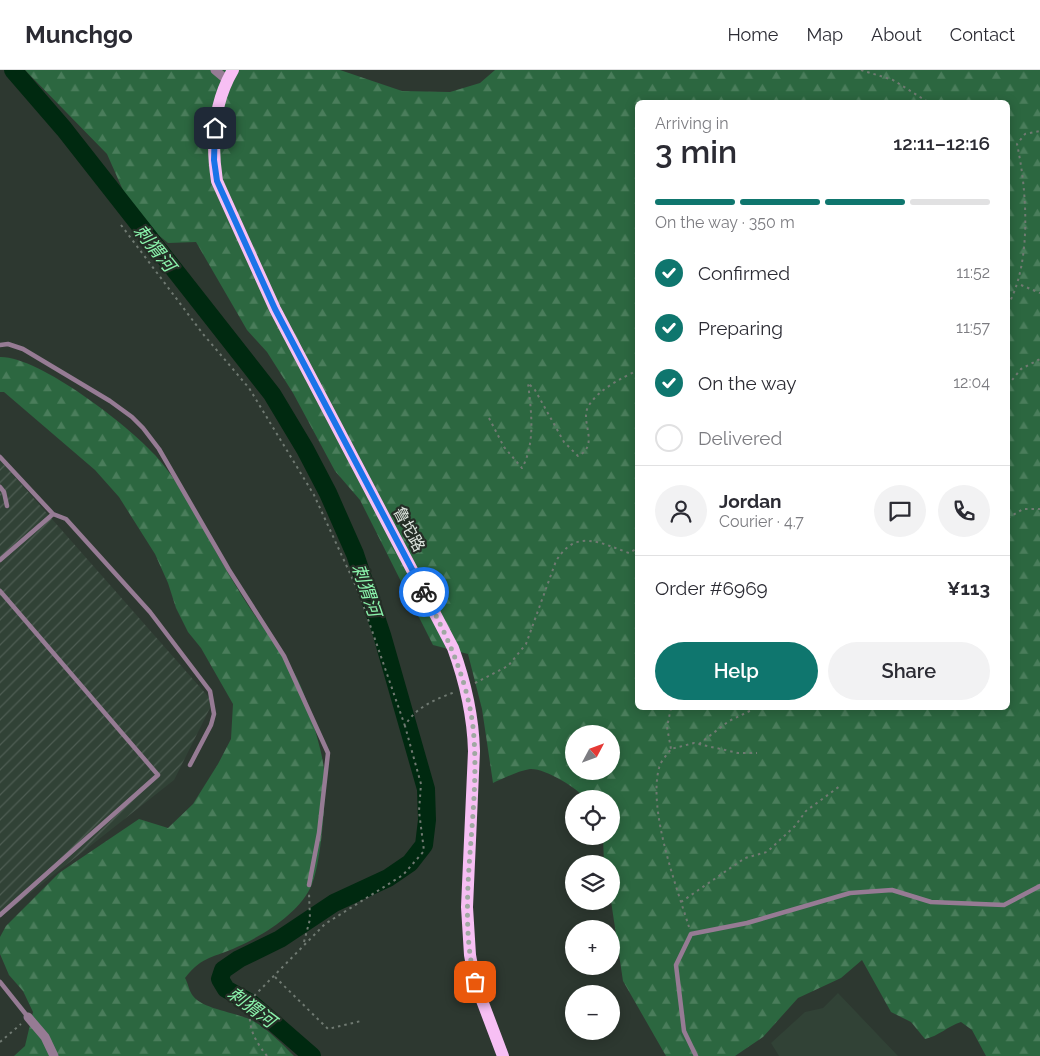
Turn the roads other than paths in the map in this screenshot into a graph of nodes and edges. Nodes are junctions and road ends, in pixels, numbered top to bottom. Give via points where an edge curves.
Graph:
1 (214, 70) edge
2 (230, 75) edge
3 (0, 345) edge
4 (0, 457) edge
5 (0, 487) edge
6 (7, 506) dead end
7 (53, 514) junction
8 (0, 560) edge
9 (0, 591) edge
10 (190, 765) dead end
11 (309, 885) road end
12 (1040, 886) edge
13 (0, 915) edge
14 (0, 982) edge
15 (28, 1017) joint
16 (54, 1056) edge
17 (503, 1056) edge
18 (696, 1056) edge

1 - 2 street
2 - 17 main road, 鲁坨路 via 220,94 215,124 217,181 275,309 452,648 466,688 474,751 467,907 470,955 475,982
3 - 11 lane via 23,349 110,401 143,428 159,449 229,570 284,656 328,753
4 - 7 lane
5 - 6 lane
7 - 8 lane
7 - 10 lane via 66,519 150,612 210,692 214,714 211,725
9 - 13 lane via 158,775
12 - 18 lane via 1004,905 931,902 892,890 850,893 747,923 691,934 676,965 684,1031
14 - 15 lane
15 - 16 street via 45,1037

